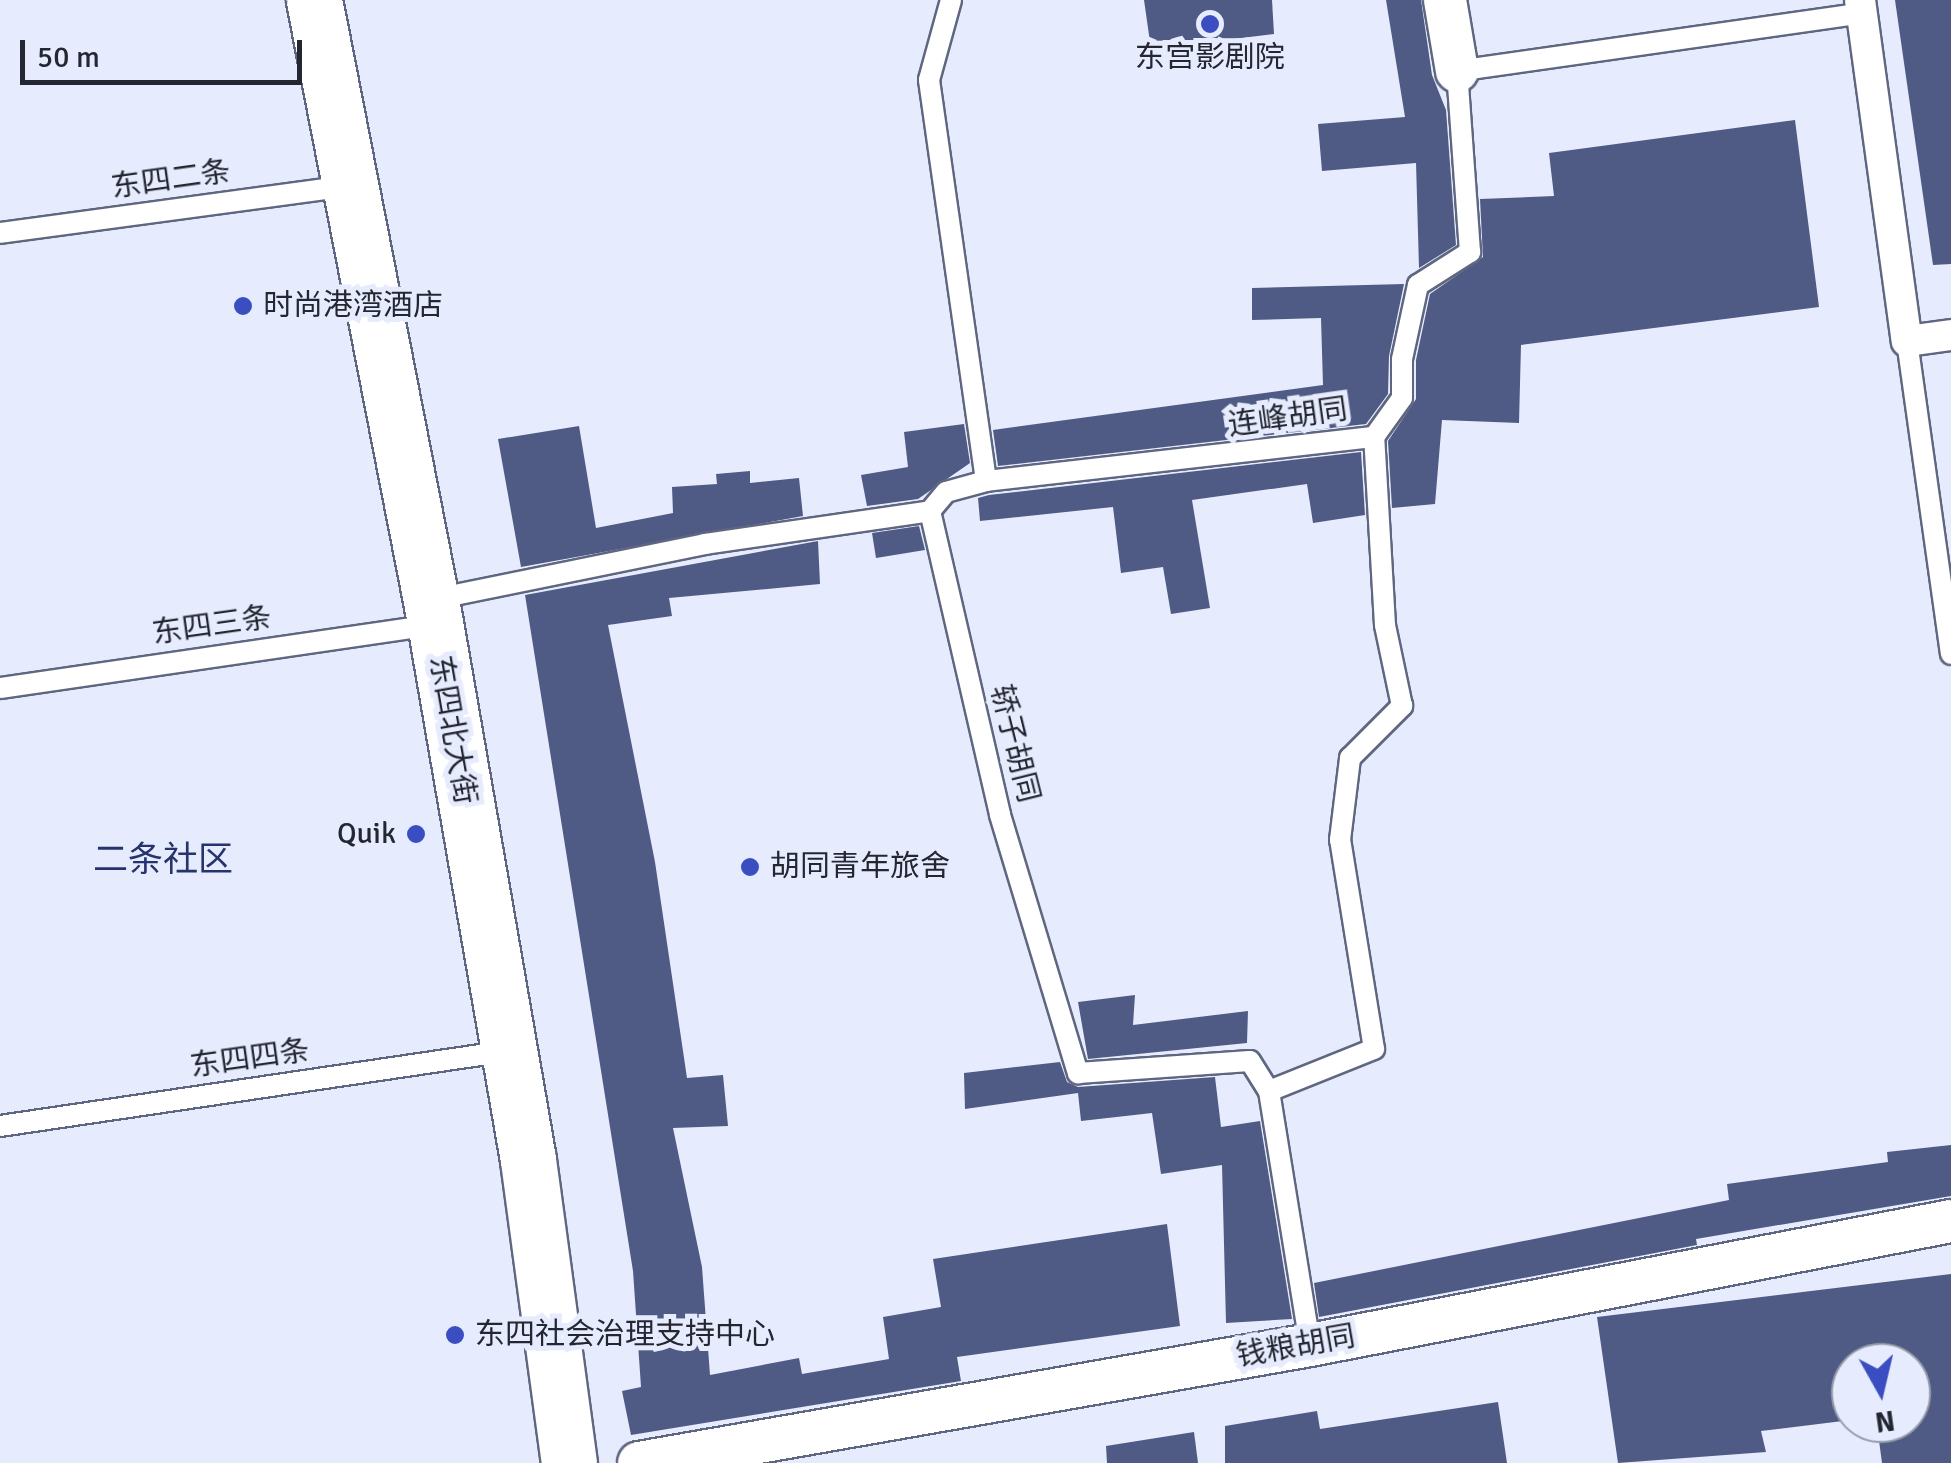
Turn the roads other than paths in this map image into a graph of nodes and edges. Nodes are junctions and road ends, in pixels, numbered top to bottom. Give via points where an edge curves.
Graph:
1 (314, 0) edge
2 (951, 0) edge
3 (1445, 0) edge
4 (1861, 6) edge
5 (1457, 71) junction
6 (349, 185) junction
7 (0, 233) edge
8 (1951, 335) edge
9 (1907, 341) junction
10 (1374, 437) junction
11 (986, 481) junction
12 (930, 511) junction
13 (432, 612) junction
14 (1951, 654) edge
15 (0, 688) edge
16 (509, 1050) junction
17 (1268, 1091) junction
18 (0, 1126) edge
19 (1951, 1222) edge
20 (1310, 1345) junction
21 (568, 1463) edge
22 (640, 1463) edge

1 - 6 main road, 东四北大街
2 - 11 lane via 928,80
3 - 5 street
4 - 5 lane
4 - 9 street
5 - 10 lane, 连峰胡同 via 1470,252 1418,285 1402,359 1402,398
6 - 7 lane, 东四二条
6 - 13 main road, 东四北大街
8 - 9 street
9 - 14 lane
10 - 11 lane, 连峰胡同
10 - 17 lane via 1386,625 1402,706 1350,758 1340,840 1374,1049
11 - 12 lane via 946,492
12 - 13 lane, 东四三条 via 705,544
12 - 17 lane, 轿子胡同 via 1000,815 1078,1074 1250,1061
13 - 15 lane, 东四三条
13 - 16 main road, 东四北大街
16 - 18 lane, 东四四条
16 - 21 main road, 东四北大街
17 - 20 lane
19 - 20 street, 钱粮胡同
20 - 22 street, 钱粮胡同

